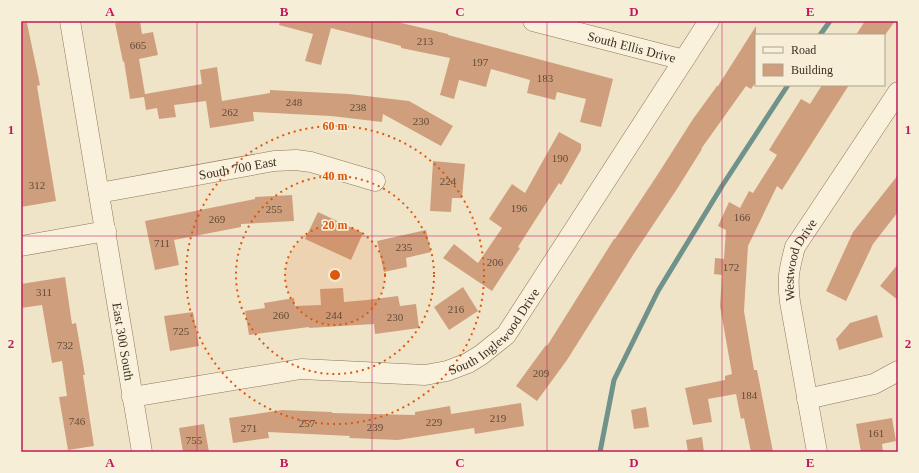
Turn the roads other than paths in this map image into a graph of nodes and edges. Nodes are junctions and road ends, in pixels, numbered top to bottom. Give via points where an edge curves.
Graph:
1 (70, 21) edge
2 (533, 21) edge
3 (709, 21) edge
4 (684, 60) junction
5 (898, 92) edge
6 (375, 181) dead end
7 (99, 193) junction
8 (106, 231) junction
9 (21, 246) edge
10 (898, 371) edge
11 (132, 397) junction
12 (807, 399) junction
13 (142, 452) edge
14 (817, 452) edge

1 - 7 street
2 - 4 street, South Ellis Drive
3 - 4 street, South Inglewood Drive
4 - 11 street, South Inglewood Drive via 506,335 468,363 447,372 425,375 301,368
5 - 12 street, Westwood Drive via 796,247 788,271 787,284
6 - 7 street, South 700 East via 311,162 274,160
7 - 8 street, East 300 South
8 - 9 street
8 - 11 street, East 300 South
10 - 12 street via 874,384
11 - 13 street, East 300 South
12 - 14 street, Westwood Drive

